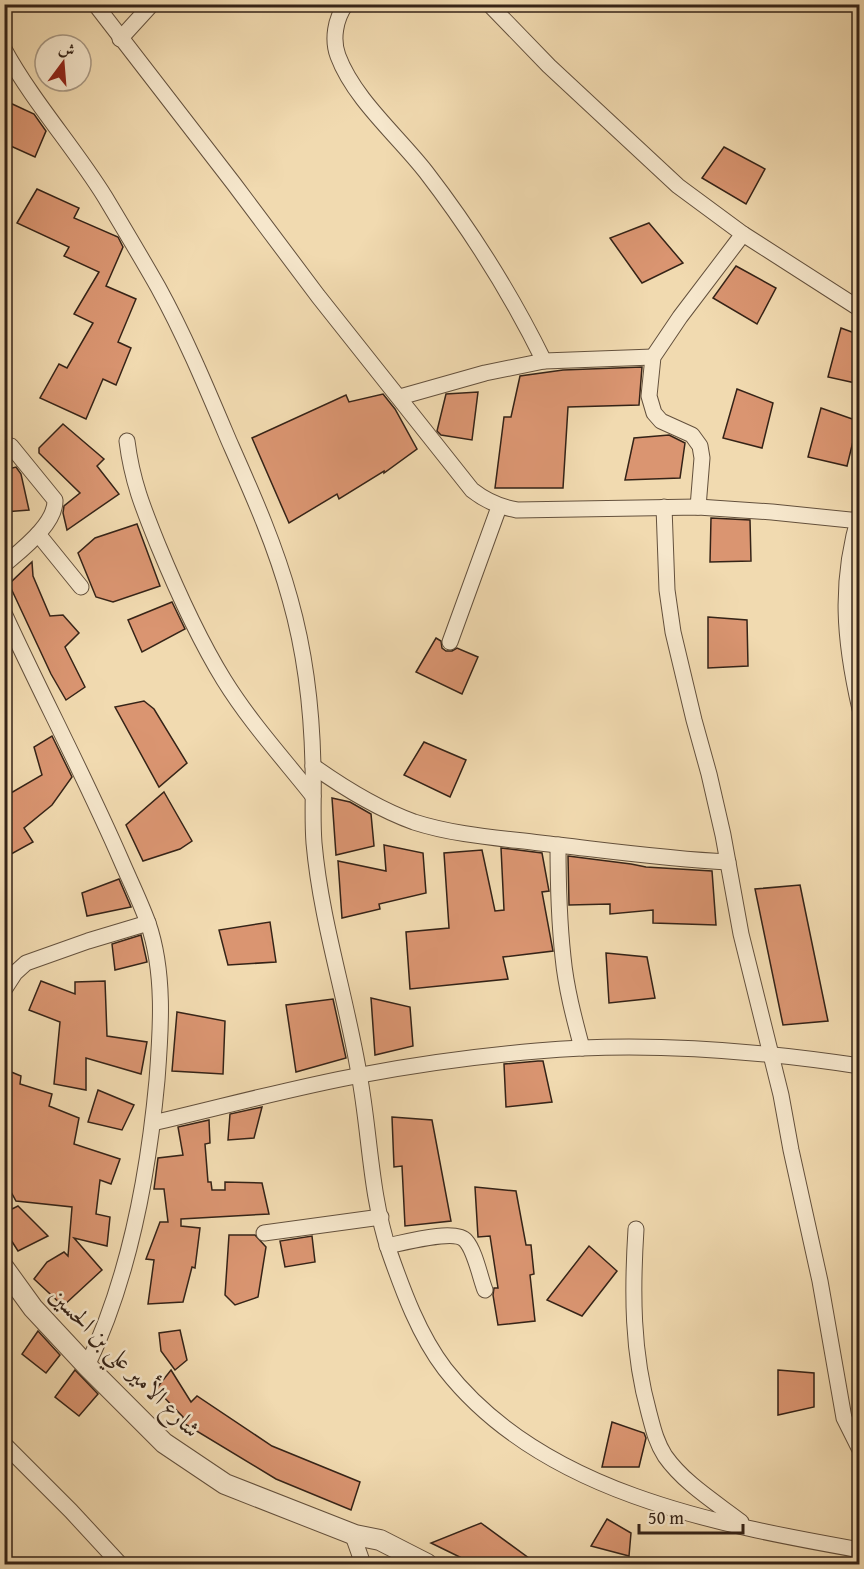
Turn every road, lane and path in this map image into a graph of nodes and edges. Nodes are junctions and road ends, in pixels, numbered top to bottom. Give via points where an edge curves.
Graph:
1 (95, 4) edge
2 (152, 4) edge
3 (346, 4) edge
4 (489, 4) edge
5 (120, 39) junction
6 (4, 49) edge
7 (743, 234) junction
8 (860, 309) edge
9 (653, 357) junction
10 (544, 361) junction
11 (400, 397) junction
12 (127, 441) dead end
13 (12, 446) dead end
14 (499, 507) junction
15 (664, 507) junction
16 (698, 507) junction
17 (859, 518) edge
18 (38, 534) junction
19 (4, 565) edge
20 (81, 587) dead end
21 (4, 614) edge
22 (450, 642) dead end
23 (860, 709) edge
24 (313, 766) junction
25 (313, 796) junction
26 (558, 845) junction
27 (728, 862) junction
28 (148, 923) junction
29 (4, 990) edge
30 (582, 1048) junction
31 (771, 1055) junction
32 (860, 1066) edge
33 (360, 1075) junction
34 (153, 1123) junction
35 (381, 1217) junction
36 (636, 1229) dead end
37 (264, 1233) dead end
38 (387, 1246) junction
39 (4, 1268) edge
40 (485, 1290) dead end
41 (87, 1366) junction
42 (4, 1444) edge
43 (860, 1450) edge
44 (748, 1528) junction
45 (354, 1534) junction
46 (860, 1550) edge
47 (120, 1564) edge
48 (363, 1564) edge
49 (403, 1564) edge
50 (428, 1564) edge

1 - 5 street
2 - 5 street
3 - 10 street via 336,25 334,42 344,71 471,232 517,307
4 - 7 street via 549,66 678,186
5 - 11 street
6 - 24 street via 103,194 158,287 249,486 292,603 304,670
7 - 8 street
7 - 9 street
9 - 10 street
9 - 16 street via 650,396 654,413 661,421 692,435 700,446
10 - 11 street
11 - 14 street via 472,490
12 - 25 street via 138,498 209,655 256,726
13 - 18 street via 55,500 52,516
14 - 15 street
14 - 22 street
15 - 16 street
15 - 27 street via 673,632
16 - 17 street
17 - 23 street via 845,589 846,631
18 - 19 street
18 - 20 street
21 - 28 street
24 - 25 street
24 - 26 street via 337,783 413,821 440,829
25 - 33 street via 320,893
26 - 27 street
26 - 30 street via 563,959
27 - 31 street
28 - 29 street via 26,963
28 - 34 street via 159,978 160,1034
30 - 31 street via 675,1048
30 - 33 street
31 - 32 street
31 - 43 street via 820,1281 840,1401
33 - 34 street
33 - 35 street
34 - 41 street via 125,1259
35 - 37 street
35 - 38 street
36 - 44 street via 636,1351 656,1440 683,1477
38 - 40 street via 460,1236 470,1248
38 - 44 street via 420,1329 443,1367 468,1396 521,1440 586,1478 660,1504
39 - 41 street, شارع الأمير علي بن الحسين via 33,1308
41 - 45 street, شارع الأمير علي بن الحسين via 164,1443 225,1484
42 - 47 street
44 - 46 street
45 - 48 street
45 - 49 street, شارع الأمير علي بن الحسين
45 - 50 street, شارع الأمير علي بن الحسين via 380,1540

